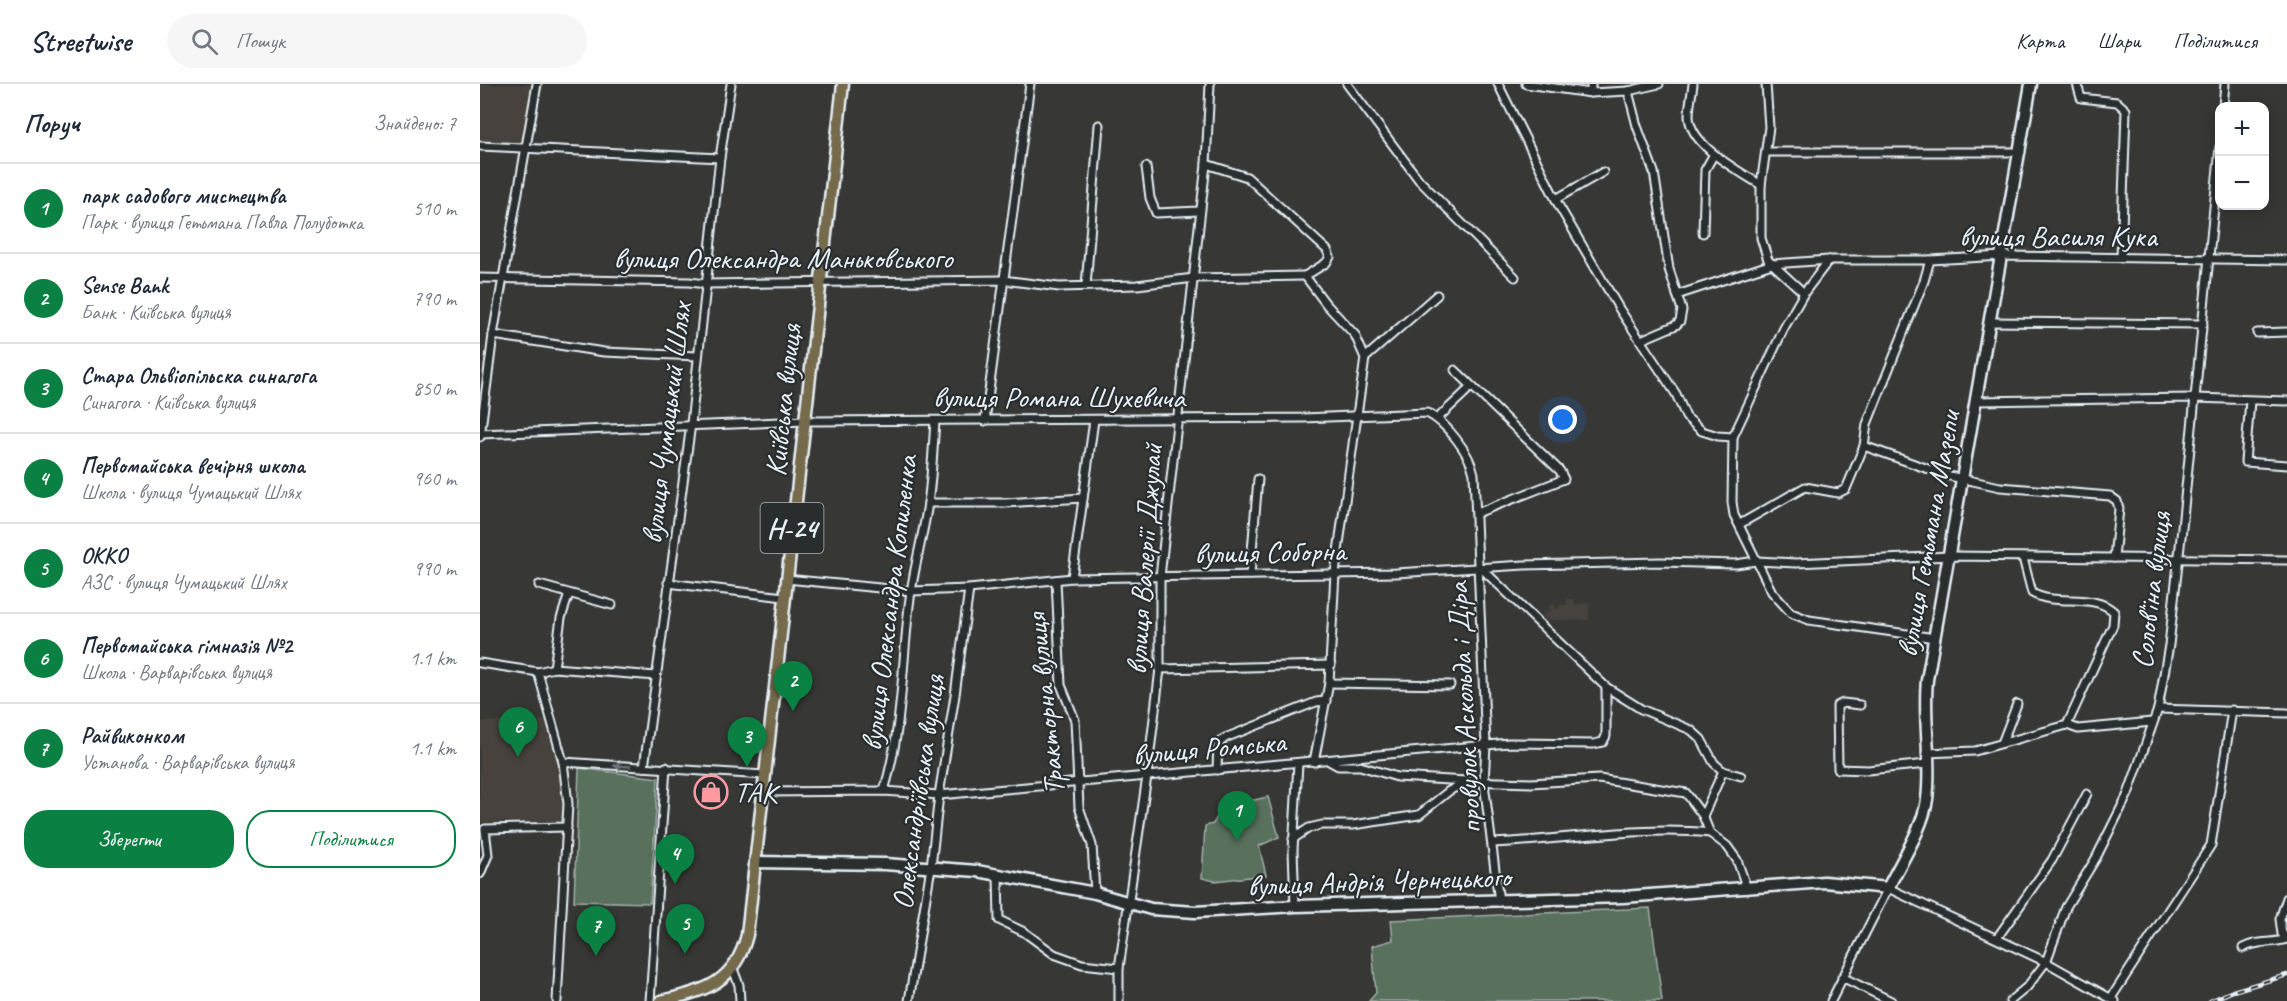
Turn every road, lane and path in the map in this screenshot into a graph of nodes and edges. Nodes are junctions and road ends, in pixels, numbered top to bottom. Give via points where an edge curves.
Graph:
1 (537, 84) edge
2 (731, 84) edge
3 (843, 84) edge
4 (1030, 84) edge
5 (1210, 84) edge
6 (1347, 84) edge
7 (1498, 84) edge
8 (1526, 84) edge
9 (1592, 84) edge
10 (1659, 84) edge
11 (1693, 84) edge
12 (1766, 84) edge
13 (2031, 84) edge
14 (2077, 84) edge
15 (2225, 84) edge
16 (1628, 91) junction
17 (1591, 93) junction
18 (2223, 102) edge
19 (1099, 125) dead end
20 (480, 146) edge
21 (526, 148) junction
22 (1766, 152) junction
23 (2021, 152) junction
24 (1714, 154) junction
25 (2219, 156) edge
26 (720, 158) junction
27 (1206, 164) junction
28 (1146, 167) dead end
29 (1603, 172) dead end
30 (1761, 185) junction
31 (1556, 199) junction
32 (1199, 211) junction
33 (1703, 233) dead end
34 (2003, 256) junction
35 (2121, 258) junction
36 (2209, 258) junction
37 (1829, 260) junction
38 (1930, 260) junction
39 (2287, 260) edge
40 (1772, 264) junction
41 (1305, 276) junction
42 (1515, 277) dead end
43 (480, 278) edge
44 (1194, 278) junction
45 (503, 279) junction
46 (1004, 280) junction
47 (706, 284) junction
48 (821, 284) junction
49 (1086, 286) junction
50 (1804, 294) junction
51 (1677, 295) junction
52 (1437, 296) dead end
53 (1990, 322) junction
54 (2203, 324) junction
55 (2287, 332) edge
56 (2257, 333) dead end
57 (493, 335) junction
58 (1641, 340) junction
59 (698, 356) junction
60 (1365, 358) junction
61 (1455, 370) dead end
62 (1471, 387) junction
63 (2195, 398) junction
64 (1976, 401) junction
65 (2250, 401) junction
66 (2287, 401) edge
67 (1358, 414) junction
68 (1438, 418) junction
69 (1178, 419) junction
70 (1094, 420) junction
71 (806, 421) junction
72 (935, 421) junction
73 (985, 421) junction
74 (691, 424) junction
75 (480, 434) edge
76 (1732, 437) junction
77 (480, 438) edge
78 (1864, 446) junction
79 (2287, 465) edge
80 (1258, 479) dead end
81 (1962, 479) junction
82 (1083, 498) junction
83 (928, 503) junction
84 (1476, 513) junction
85 (1740, 524) junction
86 (1950, 556) junction
87 (2023, 558) junction
88 (2114, 558) junction
89 (2179, 558) junction
90 (2287, 560) edge
91 (1756, 561) junction
92 (1480, 567) junction
93 (1335, 573) junction
94 (1250, 575) junction
95 (1072, 578) junction
96 (1160, 578) junction
97 (786, 579) junction
98 (1056, 579) junction
99 (668, 583) junction
100 (539, 585) dead end
101 (969, 589) junction
102 (911, 591) junction
103 (569, 594) junction
104 (784, 597) junction
105 (612, 605) dead end
106 (1935, 638) junction
107 (480, 663) edge
108 (1331, 665) junction
109 (554, 668) junction
110 (1160, 669) junction
111 (538, 672) junction
112 (656, 676) junction
113 (1329, 683) junction
114 (1450, 685) dead end
115 (1606, 687) junction
116 (1326, 701) junction
117 (2017, 704) dead end
118 (1860, 705) dead end
119 (2158, 709) junction
120 (2232, 710) junction
121 (2287, 713) edge
122 (2152, 722) junction
123 (2067, 725) junction
124 (2002, 742) junction
125 (1486, 745) junction
126 (1326, 759) junction
127 (1927, 759) junction
128 (563, 762) junction
129 (1314, 762) junction
130 (1298, 763) junction
131 (644, 767) junction
132 (666, 767) junction
133 (1217, 770) junction
134 (1723, 771) junction
135 (764, 776) junction
136 (1147, 776) junction
137 (1741, 776) dead end
138 (1467, 781) junction
139 (1077, 782) junction
140 (1484, 783) junction
141 (884, 791) junction
142 (762, 792) junction
143 (939, 795) junction
144 (2087, 795) dead end
145 (1703, 816) junction
146 (567, 827) junction
147 (1710, 834) junction
148 (1293, 839) junction
149 (1493, 843) junction
150 (755, 862) junction
151 (931, 867) junction
152 (480, 874) edge
153 (998, 874) junction
154 (1888, 888) junction
155 (1747, 889) junction
156 (1095, 893) junction
157 (2287, 898) edge
158 (1128, 902) junction
159 (1499, 902) junction
160 (1296, 906) junction
161 (1997, 938) junction
162 (2287, 938) edge
163 (2243, 948) dead end
164 (2046, 962) junction
165 (1119, 968) junction
166 (733, 969) junction
167 (1842, 977) junction
168 (2113, 1000) edge
169 (557, 1001) edge
170 (650, 1001) edge
171 (661, 1001) edge
172 (740, 1001) edge
173 (909, 1001) edge
174 (1119, 1001) edge
175 (1831, 1001) edge
176 (1891, 1001) edge
177 (2010, 1001) edge

1 - 21 street
2 - 26 street, вулиця Чумацький Шлях
3 - 48 main road, Київська вулиця / Н-24
4 - 46 street
5 - 27 street, вулиця Валерії Джулай
6 - 42 street via 1419,180
7 - 31 street
8 - 17 street
9 - 17 street
10 - 16 street
11 - 24 street via 1689,118 1698,139
12 - 22 street
13 - 23 street, вулиця Гетьмана Мазепи
14 - 35 street via 2081,98 2117,102 2126,110
15 - 18 street
16 - 17 street
16 - 51 street via 1654,172 1669,269
19 - 49 street
20 - 21 street
21 - 26 street
21 - 45 street
22 - 23 street
22 - 30 street
23 - 34 street, вулиця Гетьмана Мазепи
24 - 30 street
24 - 33 street via 1705,170
25 - 36 street, Солов'їна вулиця
26 - 47 street, вулиця Чумацький Шлях
27 - 32 street, вулиця Валерії Джулай
27 - 41 street via 1247,177 1327,250 1330,257 1326,263
28 - 32 street via 1156,213
29 - 31 street
30 - 40 street via 1761,238 1765,256
31 - 58 street
32 - 44 street, вулиця Валерії Джулай
34 - 35 street, вулиця Василя Кука
34 - 38 street, вулиця Василя Кука
34 - 53 street, вулиця Гетьмана Мазепи
35 - 36 street, вулиця Василя Кука
36 - 39 street, вулиця Василя Кука
36 - 54 street, Солов'їна вулиця
37 - 38 street, вулиця Василя Кука
37 - 40 street, вулиця Василя Кука
37 - 50 street
38 - 78 street via 1867,424
40 - 50 street
40 - 51 street, вулиця Василя Кука
41 - 44 street, вулиця Олександра Маньковського
41 - 60 street via 1356,335
43 - 45 street, вулиця Олександра Маньковського
44 - 49 street, вулиця Олександра Маньковського
44 - 69 street, вулиця Валерії Джулай
45 - 47 street, вулиця Олександра Маньковського
45 - 57 street
46 - 48 street, вулиця Олександра Маньковського
46 - 49 street, вулиця Олександра Маньковського
46 - 73 street
47 - 48 street, вулиця Олександра Маньковського
47 - 59 street, вулиця Чумацький Шлях
48 - 71 main road, Київська вулиця / Н-24
50 - 76 street
51 - 58 street via 1682,310 1680,321
52 - 60 street
53 - 54 street
53 - 64 street, вулиця Гетьмана Мазепи
54 - 63 street, Солов'їна вулиця
55 - 56 street
57 - 59 street via 604,352
57 - 75 street
58 - 76 street via 1686,417 1702,431
59 - 74 street, вулиця Чумацький Шлях
60 - 67 street
61 - 62 street
62 - 68 street
62 - 84 street via 1564,478
63 - 64 street
63 - 65 street
63 - 89 street, Солов'їна вулиця
64 - 81 street, вулиця Гетьмана Мазепи
65 - 66 street
65 - 79 street via 2245,462
67 - 68 street, вулиця Романа Шухевича via 1427,413
67 - 69 street, вулиця Романа Шухевича
67 - 93 street
68 - 84 street via 1472,464
69 - 70 street, вулиця Романа Шухевича
69 - 96 street, вулиця Валерії Джулай
70 - 73 street, вулиця Романа Шухевича
70 - 82 street, Тракторна вулиця
71 - 72 street, вулиця Романа Шухевича
71 - 74 street, вулиця Романа Шухевича
71 - 97 main road, Київська вулиця / Н-24
72 - 73 street, вулиця Романа Шухевича
72 - 83 street, вулиця Олександра Копиленка
74 - 75 street, вулиця Романа Шухевича
74 - 99 street, вулиця Чумацький Шлях
75 - 77 street
76 - 85 street via 1732,502
78 - 81 street
78 - 85 street via 1844,492 1804,487
80 - 94 street
81 - 86 street, вулиця Гетьмана Мазепи
81 - 88 street via 2000,487 2113,498 2119,509
82 - 83 street
82 - 95 street, Тракторна вулиця
83 - 102 street, вулиця Олександра Копиленка
84 - 92 street, провулок Аскольда і Діра
85 - 91 street
86 - 87 street, вулиця Соборна
86 - 91 street, вулиця Соборна
86 - 106 street, вулиця Гетьмана Мазепи
87 - 88 street, вулиця Соборна
87 - 123 street via 2032,593 2093,602 2114,612 2114,625
88 - 89 street, вулиця Соборна
89 - 90 street, вулиця Соборна
89 - 119 street, Солов'їна вулиця
91 - 92 street, вулиця Соборна
91 - 106 street via 1772,592 1791,613 1809,620
92 - 93 street, вулиця Соборна
92 - 115 street
92 - 125 street, провулок Аскольда і Діра
93 - 94 street, вулиця Соборна
93 - 108 street
94 - 96 street, вулиця Соборна
95 - 96 street, вулиця Соборна
95 - 98 street, вулиця Соборна
96 - 110 street, вулиця Валерії Джулай
97 - 102 street, вулиця Соборна
97 - 104 main road, Київська вулиця / Н-24
98 - 101 street, вулиця Соборна
98 - 139 street, Тракторна вулиця via 1060,685 1075,720
99 - 104 street
99 - 112 street, вулиця Чумацький Шлях
100 - 103 street
101 - 102 street, вулиця Соборна
101 - 143 street, Олександріївська вулиця
102 - 141 street, вулиця Олександра Копиленка via 899,722
103 - 105 street
103 - 109 street via 561,618
104 - 135 main road, Київська вулиця / Н-24
106 - 127 street, вулиця Гетьмана Мазепи via 1925,704
107 - 111 street
108 - 110 street
108 - 113 street
109 - 111 street
109 - 112 street
110 - 136 street, вулиця Валерії Джулай
111 - 128 street
112 - 131 street, вулиця Чумацький Шлях
113 - 114 street
113 - 116 street
115 - 125 street, вулиця Ромська via 1603,742
115 - 134 street via 1641,709 1691,730
116 - 129 street
116 - 133 street via 1225,738 1218,744
117 - 124 street
118 - 127 street via 1837,706 1838,769 1868,770
119 - 120 street
119 - 122 street, Солов'їна вулиця
120 - 121 street
120 - 168 street via 2211,845
122 - 123 street via 2078,729
122 - 164 street, Солов'їна вулиця via 2128,794 2066,907
123 - 124 street
124 - 127 street
125 - 126 street, вулиця Ромська
125 - 140 street, провулок Аскольда і Діра
126 - 129 street, вулиця Ромська
126 - 138 street via 1338,766 1360,766 1397,777
127 - 154 street, вулиця Гетьмана Мазепи via 1923,815
131 -> 128 street
128 - 146 street
129 - 130 street, вулиця Ромська
130 - 133 street, вулиця Ромська
130 - 148 street
131 - 132 street
132 - 135 street
132 - 170 street
133 - 136 street, вулиця Ромська
134 - 137 street
134 - 145 street
135 - 142 main road, Київська вулиця / Н-24
136 - 139 street, вулиця Ромська
136 - 158 street, вулиця Валерії Джулай
138 - 140 street
138 - 148 street via 1419,815 1353,825 1322,825
139 - 143 street, вулиця Ромська
139 - 156 street, Тракторна вулиця via 1079,807 1092,845
140 - 145 street via 1618,780 1686,793
140 - 149 street, провулок Аскольда і Діра
141 - 142 street, вулиця Ромська
141 - 143 street, вулиця Ромська
142 - 150 main road, Київська вулиця / Н-24
143 - 151 street, Олександріївська вулиця
144 - 161 street via 2052,860
145 - 147 street
146 - 152 street via 484,829 488,855
146 - 169 street
147 - 149 street via 1673,830
147 - 155 street via 1737,860
148 - 160 street
149 - 159 street, провулок Аскольда і Діра
150 - 151 street, вулиця Андрія Чернецького
150 - 166 main road, Київська вулиця / Н-24 via 747,935
151 - 153 street, вулиця Андрія Чернецького
151 - 173 street, Олександріївська вулиця
153 - 156 street, вулиця Андрія Чернецького
153 - 165 street via 999,920 1024,932 1053,954 1082,964
154 - 155 street, вулиця Андрія Чернецького via 1824,882
154 - 161 street, вулиця Андрія Чернецького
154 - 167 street, вулиця Гетьмана Мазепи
155 - 159 street, вулиця Андрія Чернецького
156 - 158 street, вулиця Андрія Чернецького
157 - 162 street via 2280,919 2282,934
158 - 160 street, вулиця Андрія Чернецького via 1151,909 1195,912
158 - 165 street, вулиця Валерії Джулай
159 - 160 street, вулиця Андрія Чернецького
161 - 164 street, вулиця Андрія Чернецького
162 - 163 street
164 - 168 street, вулиця Андрія Чернецького
164 - 177 street, Солов'їна вулиця
165 - 174 street, вулиця Валерії Джулай
166 - 171 main road, Н-24 via 717,983 695,993
166 - 172 street
167 - 175 street, вулиця Гетьмана Мазепи
167 - 176 street

